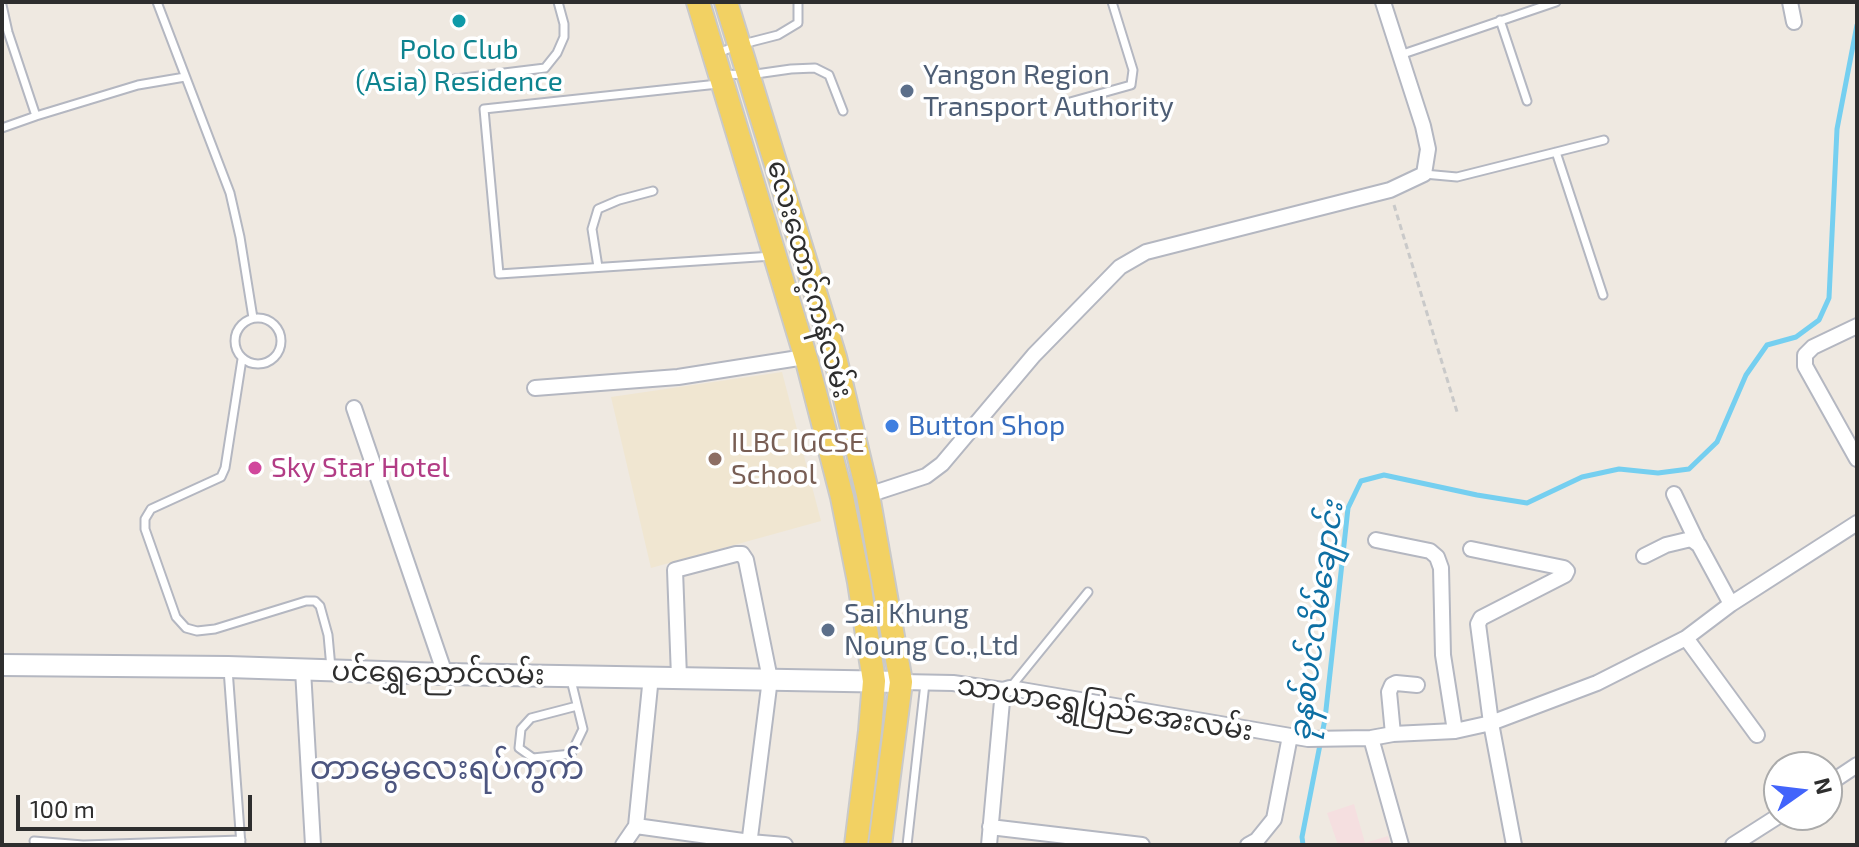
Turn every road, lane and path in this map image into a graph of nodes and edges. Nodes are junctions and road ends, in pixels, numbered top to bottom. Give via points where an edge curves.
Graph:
1 (157, 2) edge
2 (558, 2) edge
3 (698, 2) edge
4 (798, 2) edge
5 (1112, 2) edge
6 (1383, 2) edge
7 (1556, 2) edge
8 (1790, 2) edge
9 (2, 5) edge
10 (729, 10) edge
11 (1500, 20) junction
12 (1794, 22) dead end
13 (707, 27) junction
14 (739, 45) junction
15 (1400, 55) junction
16 (720, 71) junction
17 (749, 75) junction
18 (185, 77) junction
19 (455, 79) dead end
20 (1527, 101) dead end
21 (1070, 102) dead end
22 (843, 111) dead end
23 (36, 116) junction
24 (2, 128) edge
25 (1604, 140) dead end
26 (1556, 152) junction
27 (1424, 174) junction
28 (1390, 190) junction
29 (653, 191) dead end
30 (775, 256) junction
31 (598, 267) junction
32 (1603, 295) dead end
33 (253, 318) junction
34 (1857, 326) edge
35 (835, 357) junction
36 (242, 359) junction
37 (807, 361) junction
38 (535, 388) dead end
39 (354, 408) dead end
40 (1458, 415) dead end
41 (1857, 459) edge
42 (1674, 494) dead end
43 (868, 495) junction
44 (1857, 523) edge
45 (1376, 540) dead end
46 (1699, 545) junction
47 (1471, 549) dead end
48 (1644, 556) dead end
49 (1088, 592) dead end
50 (1731, 604) junction
51 (1686, 638) junction
52 (2, 665) edge
53 (228, 667) junction
54 (303, 670) junction
55 (331, 671) junction
56 (445, 674) junction
57 (570, 675) junction
58 (651, 676) junction
59 (679, 677) junction
60 (770, 679) junction
61 (874, 681) junction
62 (901, 682) junction
63 (925, 683) junction
64 (1417, 685) dead end
65 (1006, 689) junction
66 (577, 706) junction
67 (1491, 723) junction
68 (1455, 731) junction
69 (1393, 734) junction
70 (1757, 735) dead end
71 (1290, 736) junction
72 (1371, 738) junction
73 (636, 826) junction
74 (1763, 826) edge
75 (990, 827) junction
76 (34, 841) dead end
77 (241, 843) edge
78 (1255, 843) edge
79 (750, 844) edge
80 (313, 845) edge
81 (623, 845) edge
82 (785, 845) edge
83 (856, 845) edge
84 (880, 845) edge
85 (907, 845) edge
86 (989, 845) edge
87 (1142, 845) edge
88 (1401, 845) edge
89 (1514, 845) edge
90 (1733, 845) edge

1 - 18 lane
2 - 19 lane via 564,37 545,68
3 - 13 main road, လေးထောင့်ကန်လမ်း
4 - 14 lane via 798,23 778,35
5 - 21 lane via 1133,70 1131,85
6 - 15 street
7 - 11 lane
8 - 12 street
9 - 23 lane
10 - 13 main road
10 - 14 main road, လေးထောင့်ကန်လမ်း
11 - 15 lane
11 - 20 lane
13 - 16 main road, လေးထောင့်ကန်လမ်း
14 - 16 lane
14 - 17 main road, လေးထောင့်ကန်လမ်း
15 - 27 street via 1428,149
16 - 17 lane
16 - 30 main road, လေးထောင့်ကန်လမ်း
16 - 31 lane via 484,109 499,274
17 - 22 lane via 815,68 829,75
17 - 35 main road, လေးထောင့်ကန်လမ်း
18 - 23 lane via 138,85
18 - 33 lane via 230,193
23 - 24 lane
25 - 26 lane
26 - 27 lane via 1457,177
26 - 32 lane
27 - 28 street
28 - 40 path
28 - 43 street via 1146,252 1120,267 1034,355 942,464 926,476
29 - 31 lane via 598,209 592,229
30 - 31 lane
30 - 37 main road, လေးထောင့်ကန်လမ်း
33 - 36 lane via 240,325 234,339
33 - 36 lane via 274,324 281,344 275,357 262,365
34 - 41 street via 1805,355 1805,366
35 - 37 main road
35 - 43 main road, လေးထောင့်ကန်လမ်း
36 - 55 lane via 221,477 151,509 145,529 176,617 186,628 215,629 315,601 328,635
37 - 38 street
37 - 61 main road, လေးထောင့်ကန်လမ်း via 842,497
39 - 56 street
42 - 46 street
43 - 62 main road, လေးထောင့်ကန်လမ်း
44 - 50 street, သာယာရွှေပြည်အေးလမ်း
45 - 68 street via 1437,557 1443,655
46 - 48 street via 1691,539
46 - 50 street
47 - 67 street via 1567,571 1481,618
49 - 65 lane
50 - 51 street, သာယာရွှေပြည်အေးလမ်း
51 - 67 street, သာယာရွှေပြည်အေးလမ်း via 1597,683
51 - 70 street
52 - 53 street, ပင်ရွှေညောင်လမ်း
53 - 54 street, ပင်ရွှေညောင်လမ်း
53 - 77 lane
54 - 55 street, ပင်ရွှေညောင်လမ်း
54 - 80 street
55 - 56 street, ပင်ရွှေညောင်လမ်း
56 - 57 street, ပင်ရွှေညောင်လမ်း
57 - 58 street, ပင်ရွှေညောင်လမ်း
57 - 66 lane
58 - 59 street, ပင်ရွှေညောင်လမ်း
58 - 73 street
59 - 60 street, ပင်ရွှေညောင်လမ်း
59 - 60 street via 675,570 742,554
60 - 61 street, ပင်ရွှေညောင်လမ်း
60 - 79 street
61 - 62 street, သာယာရွှေပြည်အေးလမ်း
61 - 83 main road, လေးထောင့်ကန်လမ်း
62 - 63 street, သာယာရွှေပြည်အေးလမ်း
62 - 84 main road, လေးထောင့်ကန်လမ်း
63 - 65 street, သာယာရွှေပြည်အေးလမ်း
63 - 85 lane
64 - 69 street via 1392,685
65 - 71 street, သာယာရွှေပြည်အေးလမ်း
65 - 75 street
66 - 66 lane via 531,718 521,729 519,748 533,758 571,754 583,729
67 - 68 street, သာယာရွှေပြည်အေးလမ်း
67 - 89 street
68 - 69 street, သာယာရွှေပြည်အေးလမ်း
69 - 72 street, သာယာရွှေပြည်အေးလမ်း
71 - 72 street, သာယာရွှေပြည်အေးလမ်း
71 - 78 street via 1274,819
72 - 88 street
73 - 79 street
73 - 81 street
74 - 90 street
75 - 86 street
75 - 87 street
76 - 77 lane
79 - 82 street

